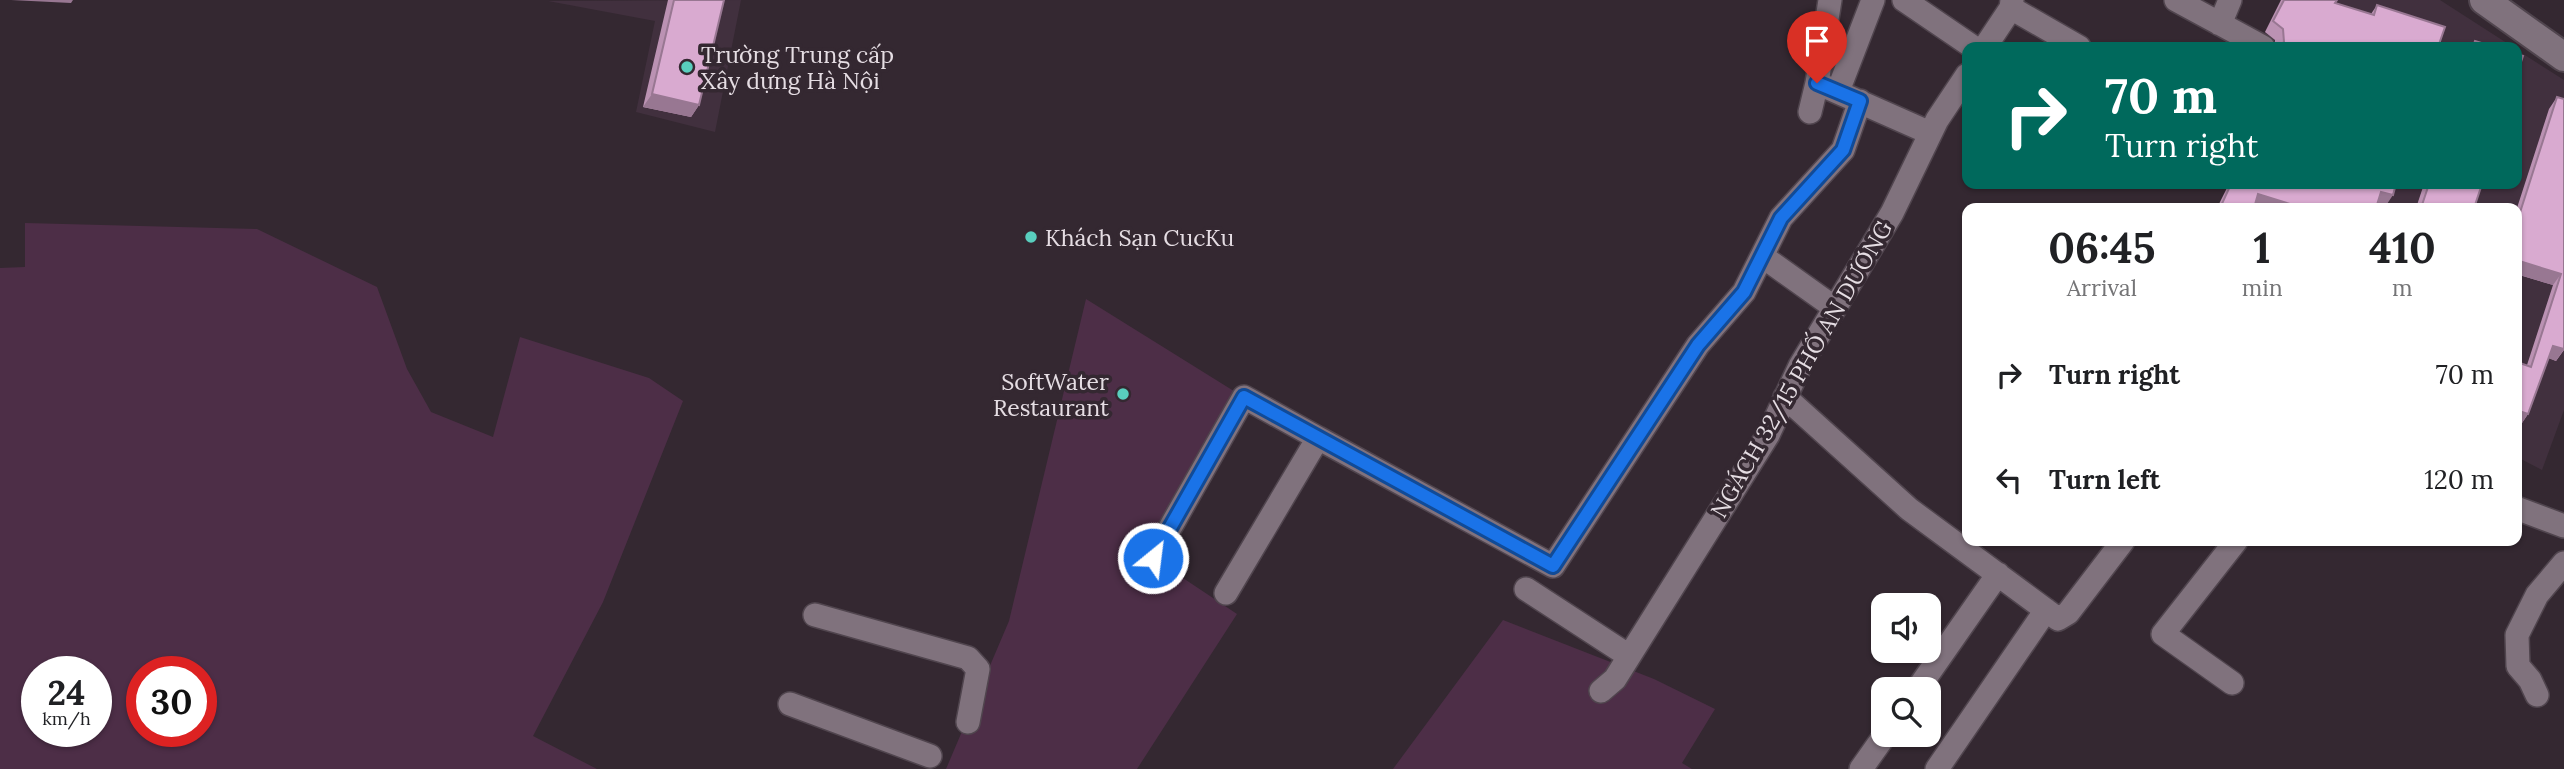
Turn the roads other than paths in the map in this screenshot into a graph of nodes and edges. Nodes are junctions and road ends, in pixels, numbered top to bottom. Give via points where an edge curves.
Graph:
1 (1830, 0) edge
2 (1873, 0) edge
3 (1904, 0) edge
4 (2230, 0) edge
5 (2484, 0) edge
6 (2184, 2) edge
7 (2012, 4) edge
8 (2220, 24) junction
9 (1966, 42) edge
10 (1988, 42) edge
11 (2071, 42) edge
12 (2254, 42) edge
13 (2564, 57) edge
14 (1962, 83) edge
15 (1828, 87) junction
16 (1860, 101) junction
17 (1810, 113) dead end
18 (1930, 133) junction
19 (1762, 256) junction
20 (1835, 308) junction
21 (1786, 397) junction
22 (1318, 438) junction
23 (2522, 510) edge
24 (2564, 526) edge
25 (2119, 546) edge
26 (2232, 546) edge
27 (1153, 558) dead end
28 (2564, 563) edge
29 (1997, 574) junction
30 (1526, 589) dead end
31 (1226, 593) dead end
32 (2046, 610) junction
33 (816, 615) dead end
34 (1629, 656) junction
35 (1926, 677) edge
36 (2232, 683) dead end
37 (1601, 691) dead end
38 (2537, 695) dead end
39 (790, 704) dead end
40 (968, 722) dead end
41 (1877, 747) edge
42 (930, 756) dead end
43 (1861, 769) edge
44 (1937, 769) edge

1 - 15 street
2 - 15 street
3 - 9 street
4 - 8 street
5 - 13 street
6 - 8 street
7 - 10 street
7 - 11 street
8 - 12 street
14 - 18 street, NGÁCH 32/15 PHỐ AN DƯƠNG
15 - 16 street
15 - 17 street
16 - 18 street
16 - 19 street via 1843,150 1781,218
18 - 20 street, NGÁCH 32/15 PHỐ AN DƯƠNG via 1892,213
19 - 20 street
19 - 22 street via 1744,292 1698,345 1553,566
20 - 21 street, NGÁCH 32/15 PHỐ AN DƯƠNG
21 - 29 street via 1909,509
21 - 34 street, NGÁCH 32/15 PHỐ AN DƯƠNG via 1768,435
22 - 27 street via 1244,397
22 - 31 street
23 - 24 street
25 - 32 street via 2068,612 2058,619
26 - 36 street via 2163,634
28 - 38 street via 2537,595 2517,635 2518,666
29 - 32 street
29 - 35 street
30 - 34 street
32 - 44 street
33 - 40 street via 974,663 978,669
34 - 37 street, NGÁCH 32/15 PHỐ AN DƯƠNG
39 - 42 street
41 - 43 street

